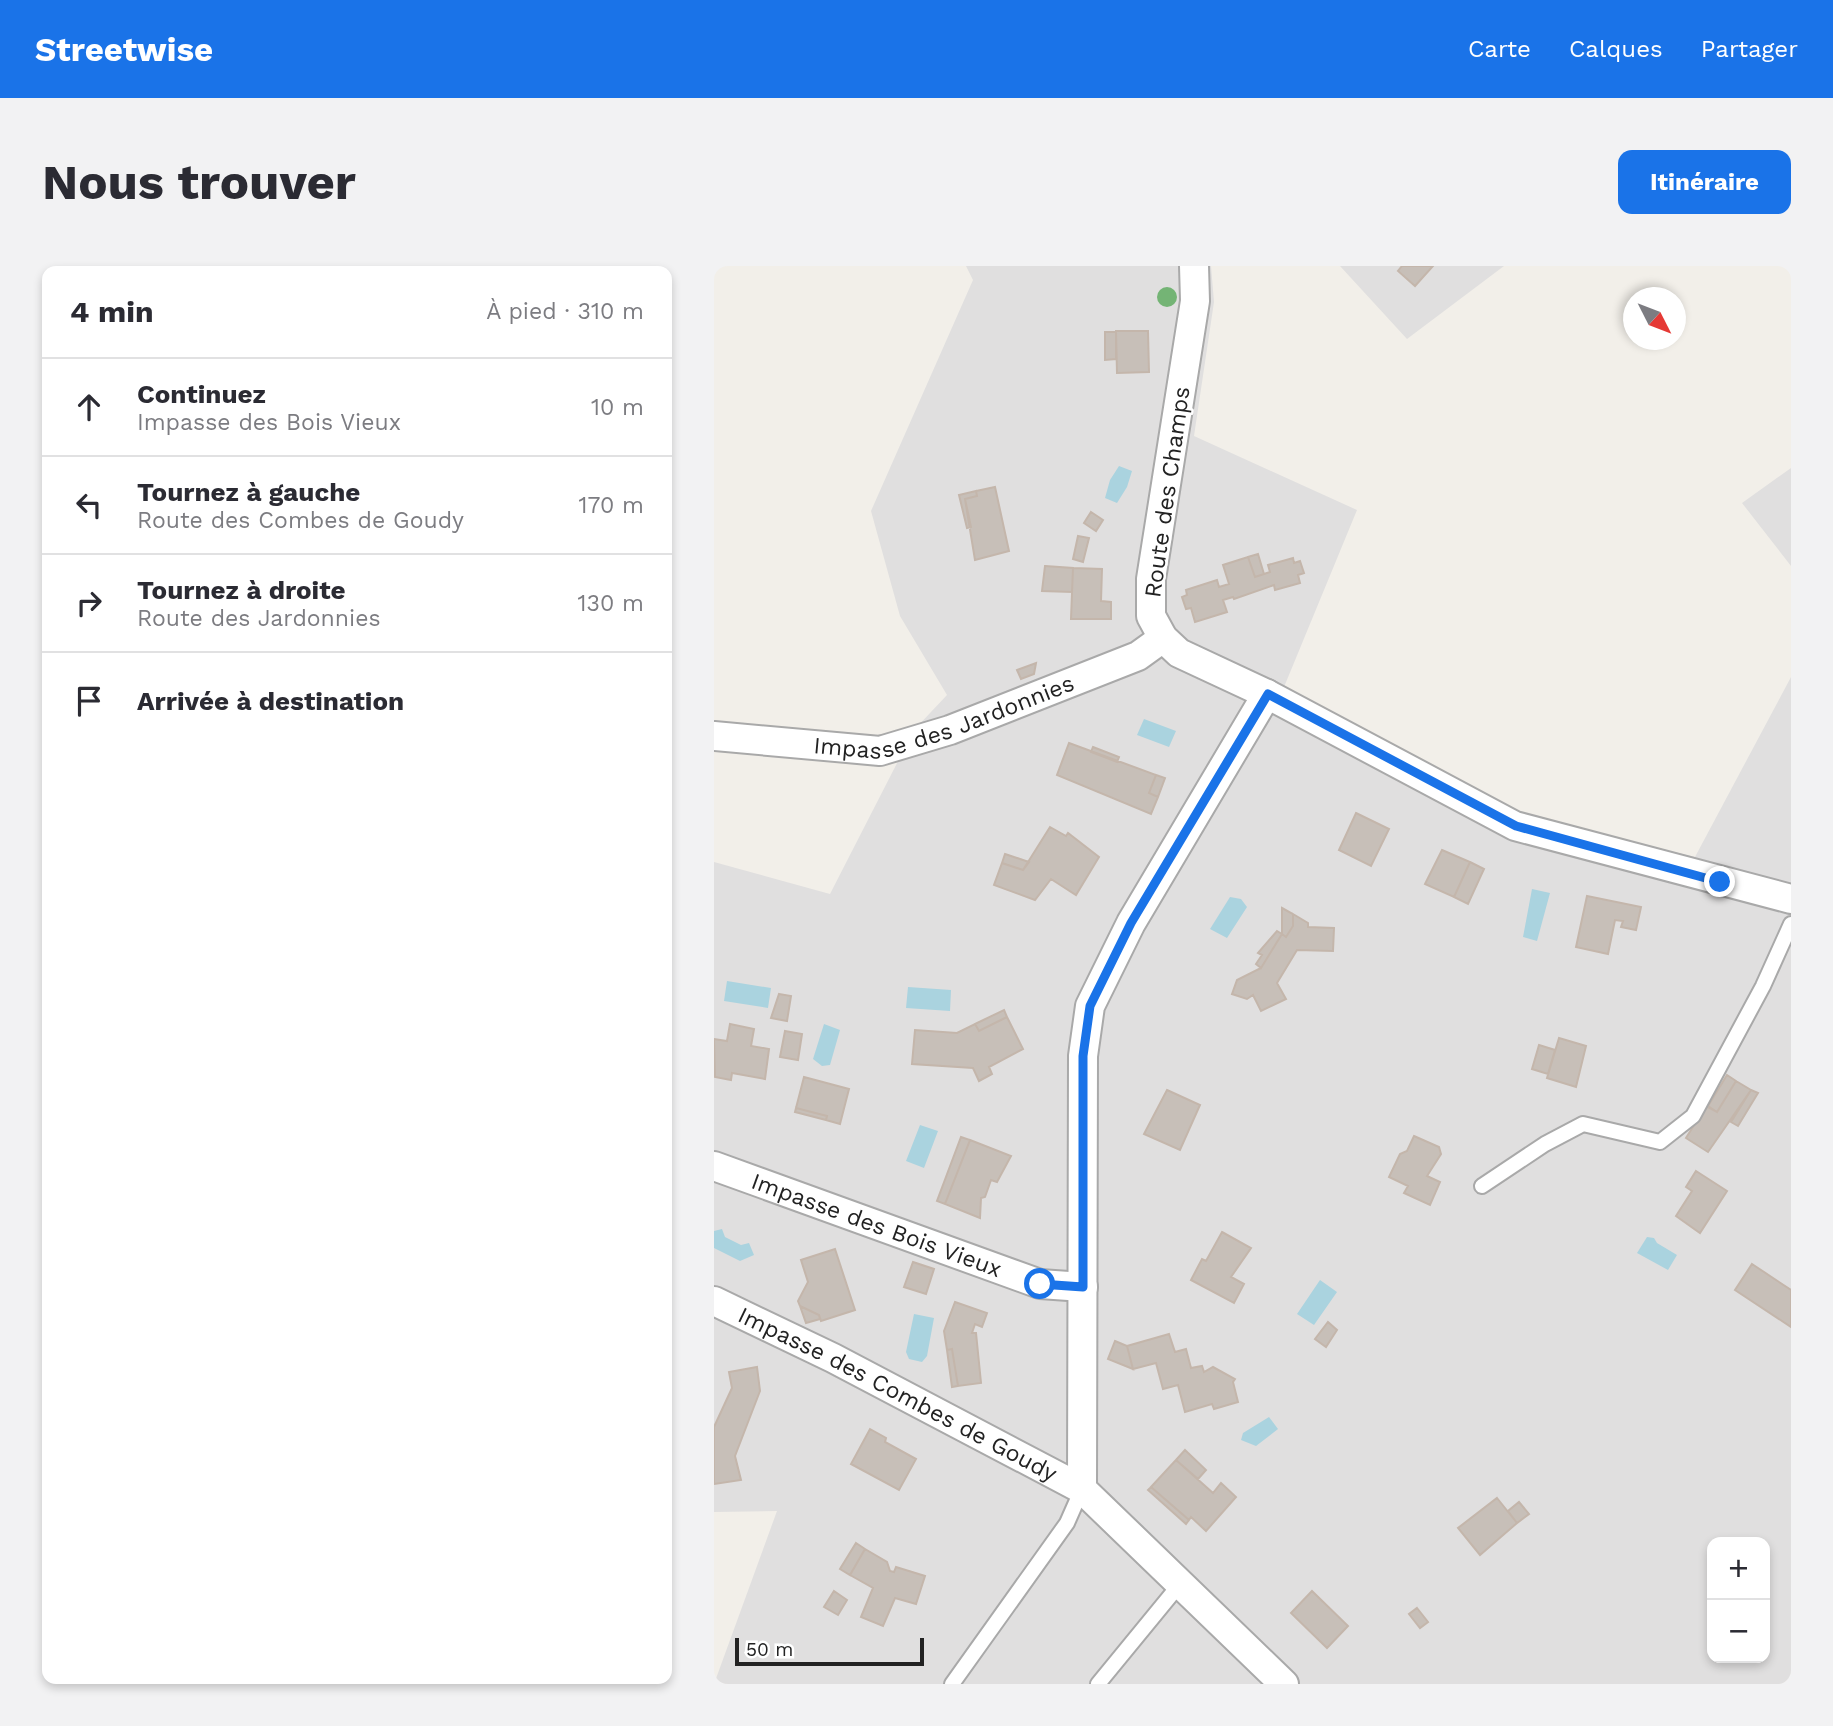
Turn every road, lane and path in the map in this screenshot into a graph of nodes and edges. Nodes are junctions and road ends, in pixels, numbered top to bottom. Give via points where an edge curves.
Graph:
1 (1194, 266) edge
2 (1163, 638) junction
3 (1268, 694) junction
4 (714, 736) edge
5 (1791, 899) edge
6 (1791, 924) edge
7 (714, 1166) edge
8 (1482, 1186) dead end
9 (1083, 1287) junction
10 (714, 1301) edge
11 (1082, 1489) junction
12 (1180, 1584) junction
13 (952, 1684) edge
14 (1098, 1684) edge
15 (1284, 1684) edge

1 - 2 street, Route des Champs via 1195,302 1151,579 1152,616
2 - 3 street via 1179,653
2 - 4 street, Impasse des Jardonnies via 1138,656 950,730 880,751
3 - 5 street via 1516,826
3 - 9 street via 1131,923 1090,1006 1083,1056
6 - 8 lane via 1693,1116 1660,1142 1583,1124
7 - 9 street, Impasse des Bois Vieux via 1040,1284
9 - 11 street
10 - 11 street, Impasse des Combes de Goudy
11 - 12 street, Impasse des Combes de Goudy
11 - 13 lane via 1067,1523
12 - 14 lane
12 - 15 street, Impasse des Combes de Goudy

